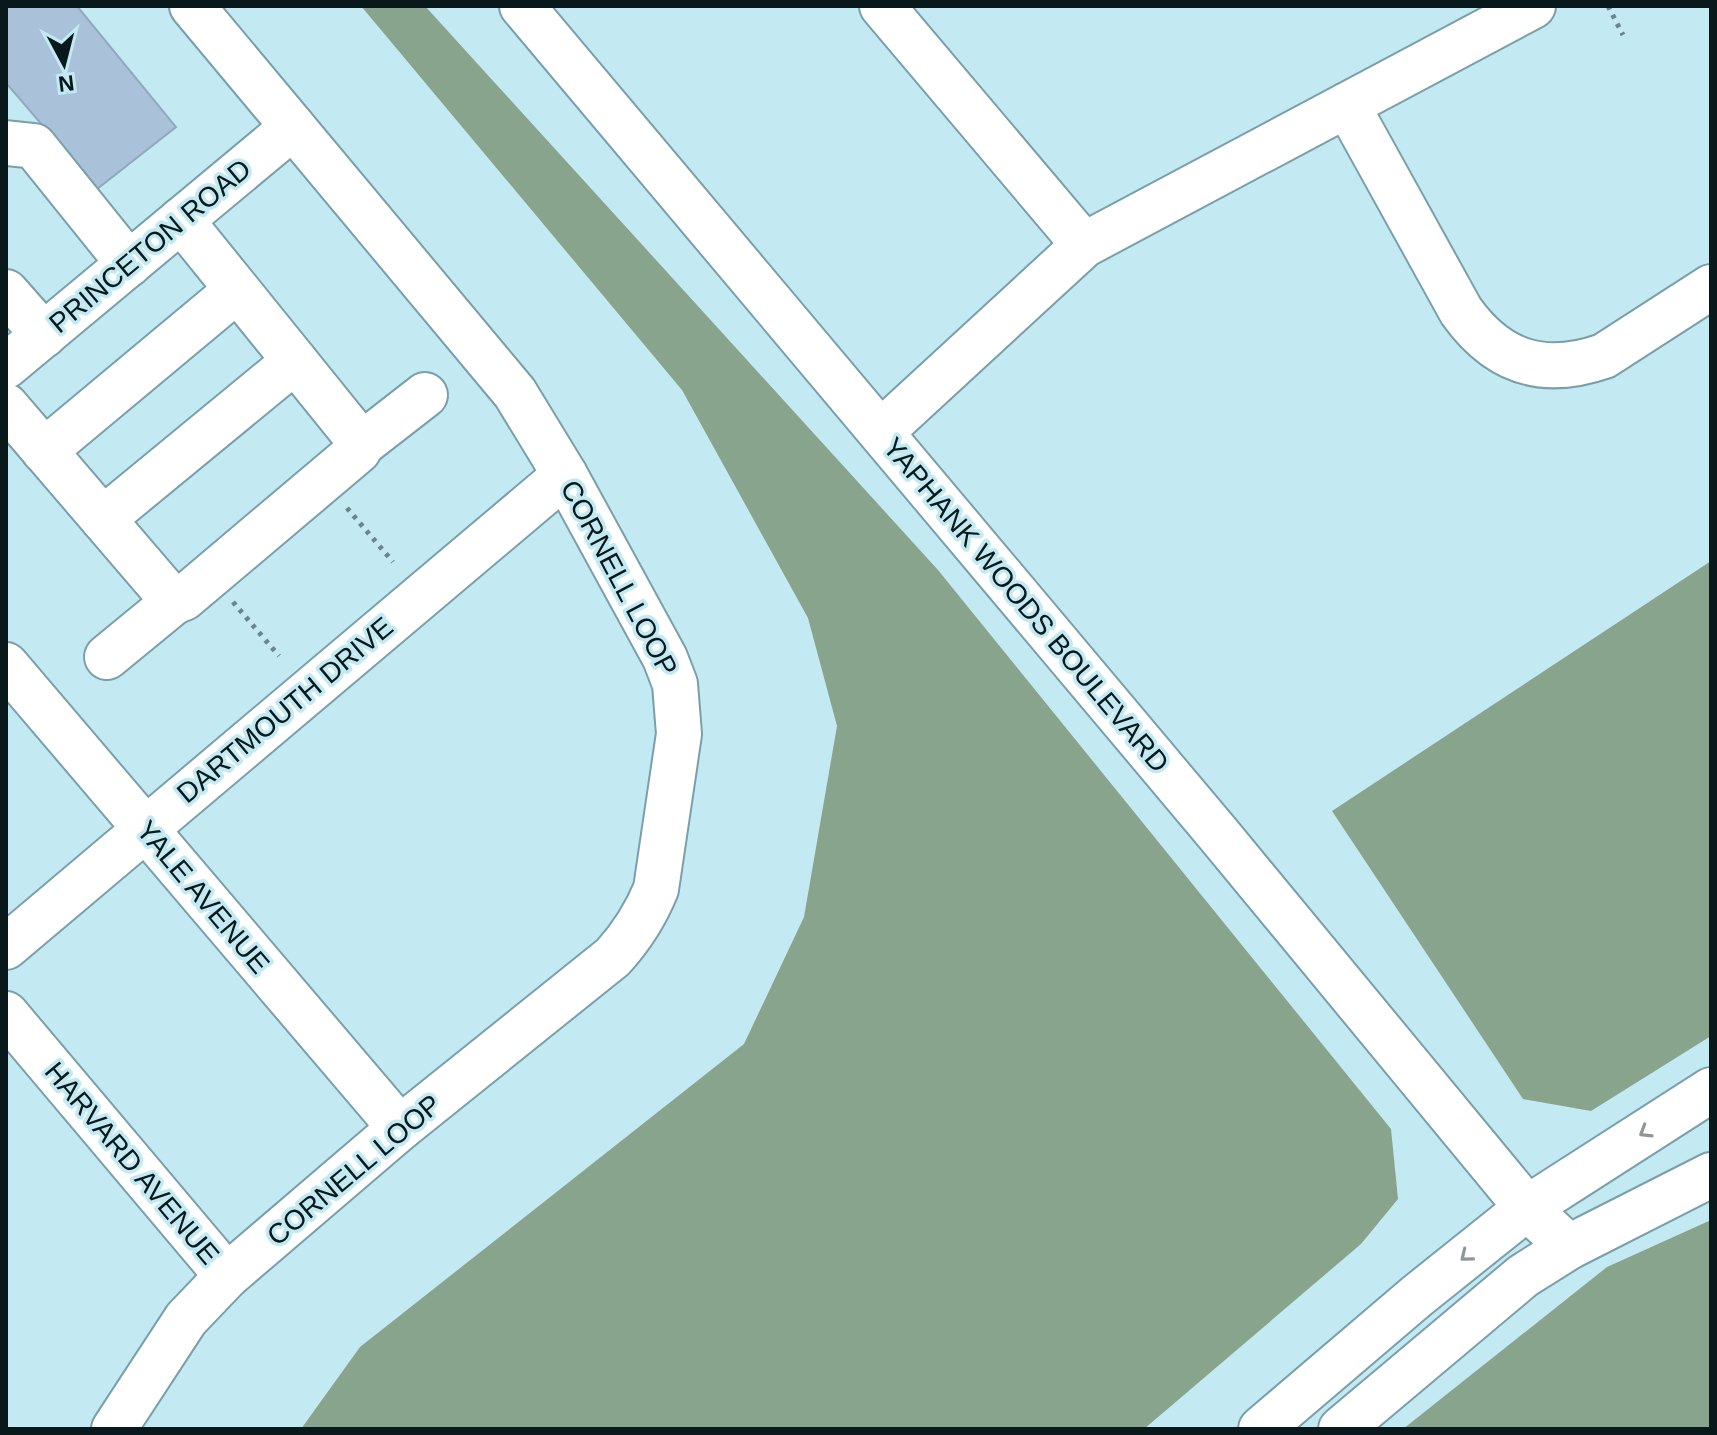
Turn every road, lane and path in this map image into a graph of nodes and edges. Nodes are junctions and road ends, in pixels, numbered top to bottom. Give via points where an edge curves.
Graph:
1 (192, 6) edge
2 (522, 6) edge
3 (882, 6) edge
4 (1533, 6) edge
5 (1608, 6) edge
6 (1623, 35) dead end
7 (1347, 105) junction
8 (293, 127) junction
9 (6, 143) edge
10 (181, 220) junction
11 (1084, 245) junction
12 (129, 264) junction
13 (1711, 287) edge
14 (237, 290) junction
15 (6, 292) edge
16 (44, 335) junction
17 (295, 361) junction
18 (6, 366) edge
19 (425, 395) dead end
20 (6, 406) edge
21 (881, 432) junction
22 (362, 444) junction
23 (44, 451) junction
24 (565, 475) junction
25 (323, 480) junction
26 (103, 519) junction
27 (393, 562) dead end
28 (210, 575) junction
29 (174, 602) junction
30 (279, 656) dead end
31 (107, 657) dead end
32 (6, 665) edge
33 (145, 828) junction
34 (6, 947) edge
35 (6, 1014) edge
36 (1711, 1090) edge
37 (400, 1128) junction
38 (1711, 1175) edge
39 (1527, 1208) junction
40 (1569, 1247) junction
41 (227, 1276) junction
42 (114, 1429) edge
43 (1261, 1429) edge
44 (1313, 1429) edge
45 (1341, 1429) edge

1 - 8 street, CORNELL LOOP
2 - 21 street, YAPHANK WOODS BOULEVARD
3 - 11 street
4 - 7 street
5 - 6 path
7 - 11 street
7 - 13 street via 1461,311 1473,328 1506,354 1545,366 1585,363
8 - 10 street, PRINCETON ROAD
8 - 24 street, CORNELL LOOP via 515,393
9 - 12 street via 34,146
10 - 12 street, PRINCETON ROAD
10 - 14 street
11 - 21 street
12 - 16 street, PRINCETON ROAD
14 - 17 street
14 - 23 street
15 - 16 street
16 - 18 street, PRINCETON ROAD
17 - 22 street
17 - 26 street
19 - 22 street
20 - 23 street
21 - 39 street, YAPHANK WOODS BOULEVARD
22 - 25 street
23 - 26 street
24 - 33 street, DARTMOUTH DRIVE
24 - 37 street, CORNELL LOOP via 675,684 679,734 656,889 632,936 613,957
25 - 27 path
25 - 28 street
26 - 29 street
28 - 29 street
28 - 30 path
29 - 31 street
32 - 33 street, YALE AVENUE
33 - 34 street, DARTMOUTH DRIVE
33 - 37 street, YALE AVENUE
35 - 41 street, HARVARD AVENUE
36 -> 39 street
37 - 41 street, CORNELL LOOP
38 - 40 street
39 - 40 street, YAPHANK WOODS BOULEVARD
39 -> 43 street
39 - 44 street via 1516,1244 1496,1274
40 - 45 street via 1523,1276
41 - 42 street, CORNELL LOOP via 186,1319

